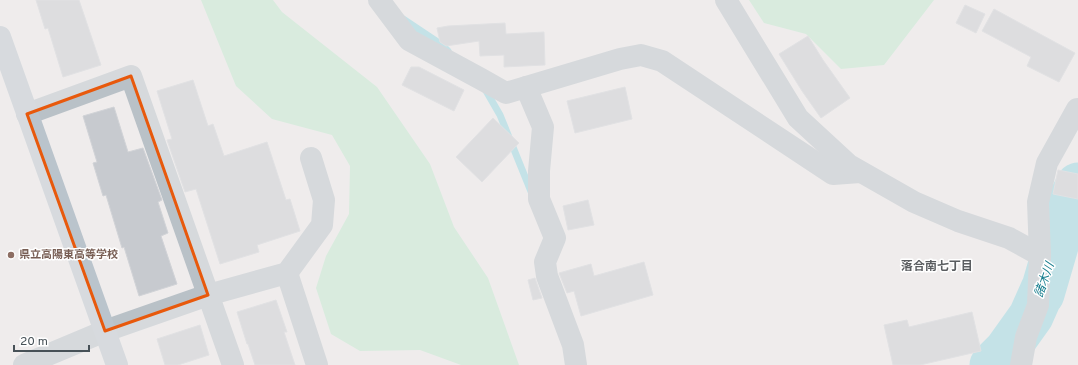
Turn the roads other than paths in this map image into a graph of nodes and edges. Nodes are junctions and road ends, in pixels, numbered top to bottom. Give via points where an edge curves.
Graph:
1 (380, 0) edge
2 (726, 0) edge
3 (0, 37) edge
4 (526, 87) junction
5 (1077, 109) dead end
6 (27, 114) junction
7 (311, 158) dead end
8 (860, 172) junction
9 (1040, 255) junction
10 (287, 273) junction
11 (208, 295) junction
12 (105, 331) junction
13 (24, 365) edge
14 (117, 365) edge
15 (233, 365) edge
16 (316, 365) edge
17 (576, 365) edge
18 (1021, 365) edge

1 - 4 street via 409,40 506,93
2 - 8 street via 798,118
3 - 6 street
4 - 8 street via 641,55 662,61 833,174
4 - 17 street via 543,128 539,199 555,238 545,262 547,276 573,345
5 - 9 street via 1047,163 1038,202
6 - 11 street via 131,76
6 - 12 street
7 - 10 street via 324,200 322,225
8 - 9 street via 914,202 958,221 1009,238
9 - 18 street via 1038,305 1026,337
10 - 11 street
10 - 16 street
11 - 12 street
11 - 15 street
12 - 13 street
12 - 14 street

